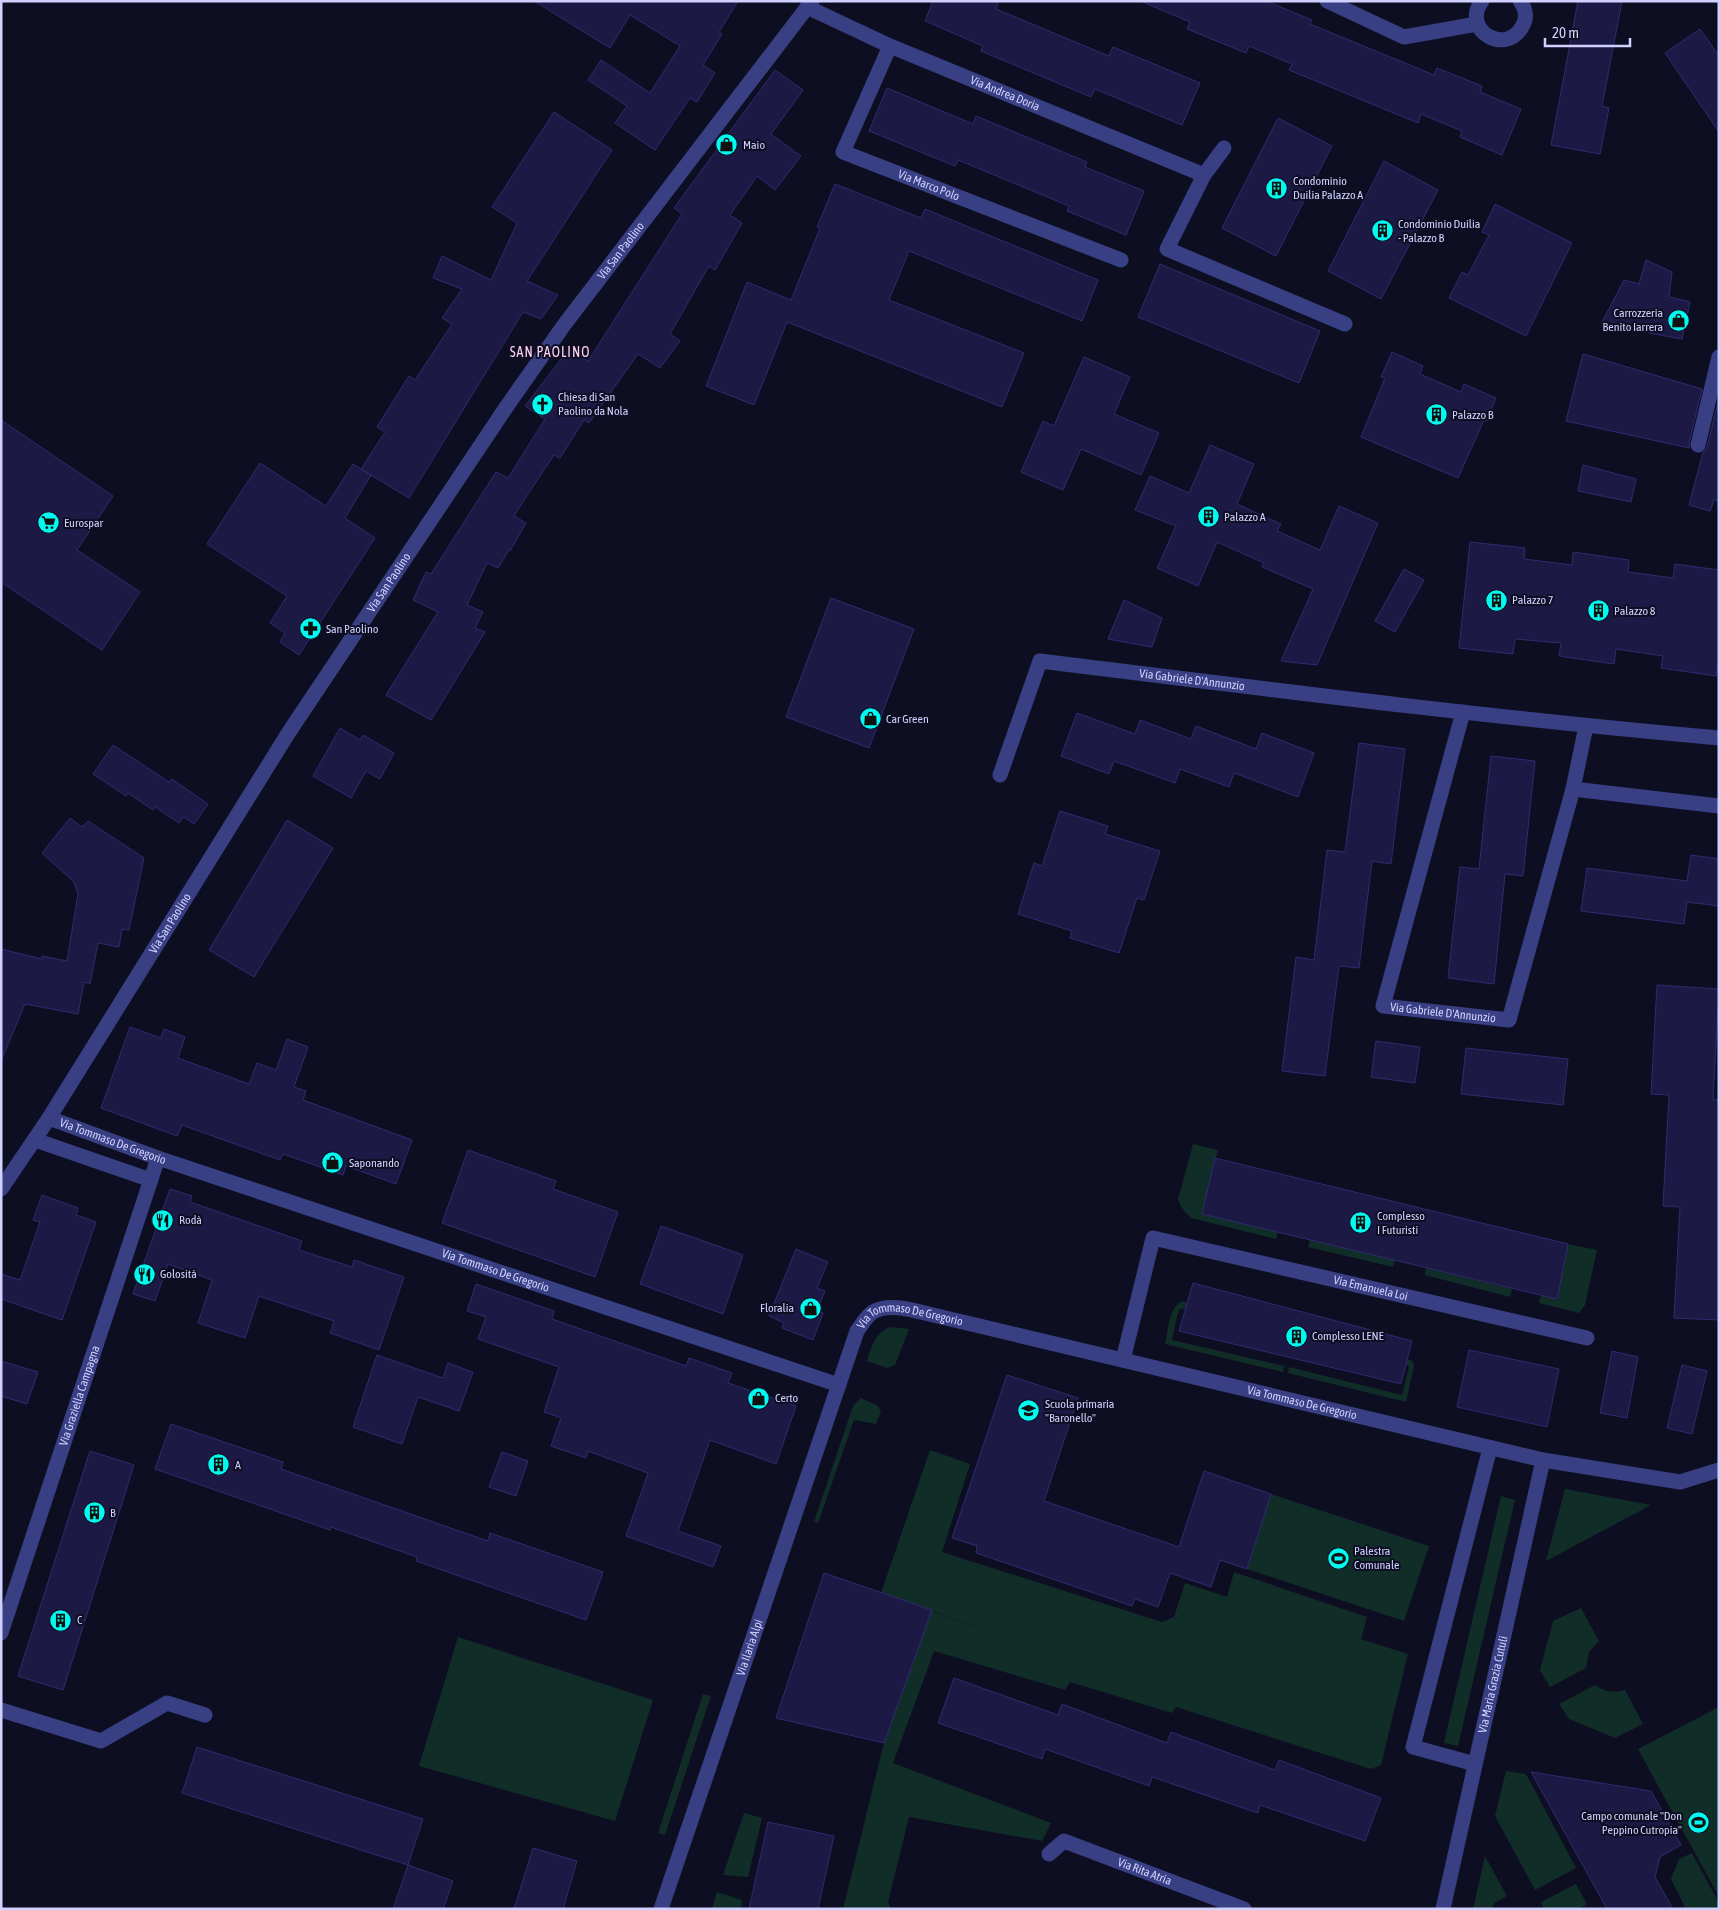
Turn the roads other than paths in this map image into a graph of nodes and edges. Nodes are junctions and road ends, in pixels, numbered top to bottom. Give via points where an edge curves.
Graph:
1 (1327, 1) edge
2 (1482, 1) edge
3 (1520, 1) edge
4 (810, 4) edge
5 (1477, 24) junction
6 (890, 46) junction
7 (1224, 148) dead end
8 (1204, 175) junction
9 (1121, 260) dead end
10 (1345, 324) dead end
11 (1719, 357) edge
12 (1698, 445) dead end
13 (1463, 712) junction
14 (1586, 726) junction
15 (1719, 738) edge
16 (1000, 775) dead end
17 (1573, 789) junction
18 (1719, 806) edge
19 (49, 1118) junction
20 (35, 1140) junction
21 (158, 1158) junction
22 (151, 1180) junction
23 (1, 1189) edge
24 (1587, 1338) dead end
25 (1123, 1360) junction
26 (839, 1385) junction
27 (1490, 1448) junction
28 (1543, 1460) junction
29 (1719, 1470) edge
30 (1, 1634) edge
31 (1, 1710) edge
32 (206, 1715) dead end
33 (1475, 1764) junction
34 (1049, 1854) dead end
35 (661, 1909) edge
36 (1244, 1909) edge
37 (1443, 1909) edge

1 - 5 street via 1404,36
2 - 5 street via 1477,8
3 - 5 street via 1526,19 1520,31 1510,39 1496,40 1484,34
4 - 6 street, Via Andrea Doria
4 - 19 street, Via San Paolino via 564,325 507,406 289,732
6 - 8 street, Via Andrea Doria
6 - 9 street, Via Marco Polo via 843,152
7 - 8 street
8 - 10 street via 1167,249
11 - 12 street
13 - 14 street, Via Gabriele D'Annunzio
13 - 16 street, Via Gabriele D'Annunzio via 1040,661
13 - 17 street, Via Gabriele D'Annunzio via 1383,1006 1509,1020
14 - 15 street, Via Gabriele D'Annunzio
14 - 17 street, Via Gabriele D'Annunzio
17 - 18 street
19 - 20 street, Via San Paolino
19 - 21 street, Via Tommaso De Gregorio
20 - 22 street, Via Tommaso De Gregorio
20 - 23 street, Via San Paolino
21 - 22 street, Via Graziella Campagna
21 - 26 street, Via Tommaso De Gregorio
22 - 30 street, Via Graziella Campagna
24 - 25 street, Via Emanuela Loi via 1153,1238
25 - 26 street, Via Tommaso De Gregorio via 910,1309 887,1308 872,1312 857,1331
25 - 27 street, Via Tommaso De Gregorio
26 - 35 street, Via Ilaria Alpi
27 - 28 street, Via Tommaso De Gregorio
27 - 33 street via 1414,1747
28 - 29 street, Via Tommaso De Gregorio via 1680,1482
28 - 33 street, Via Maria Grazia Cutuli
31 - 32 street via 101,1741 167,1703
33 - 37 street, Via Maria Grazia Cutuli
34 - 36 street, Via Rita Atria via 1064,1841

